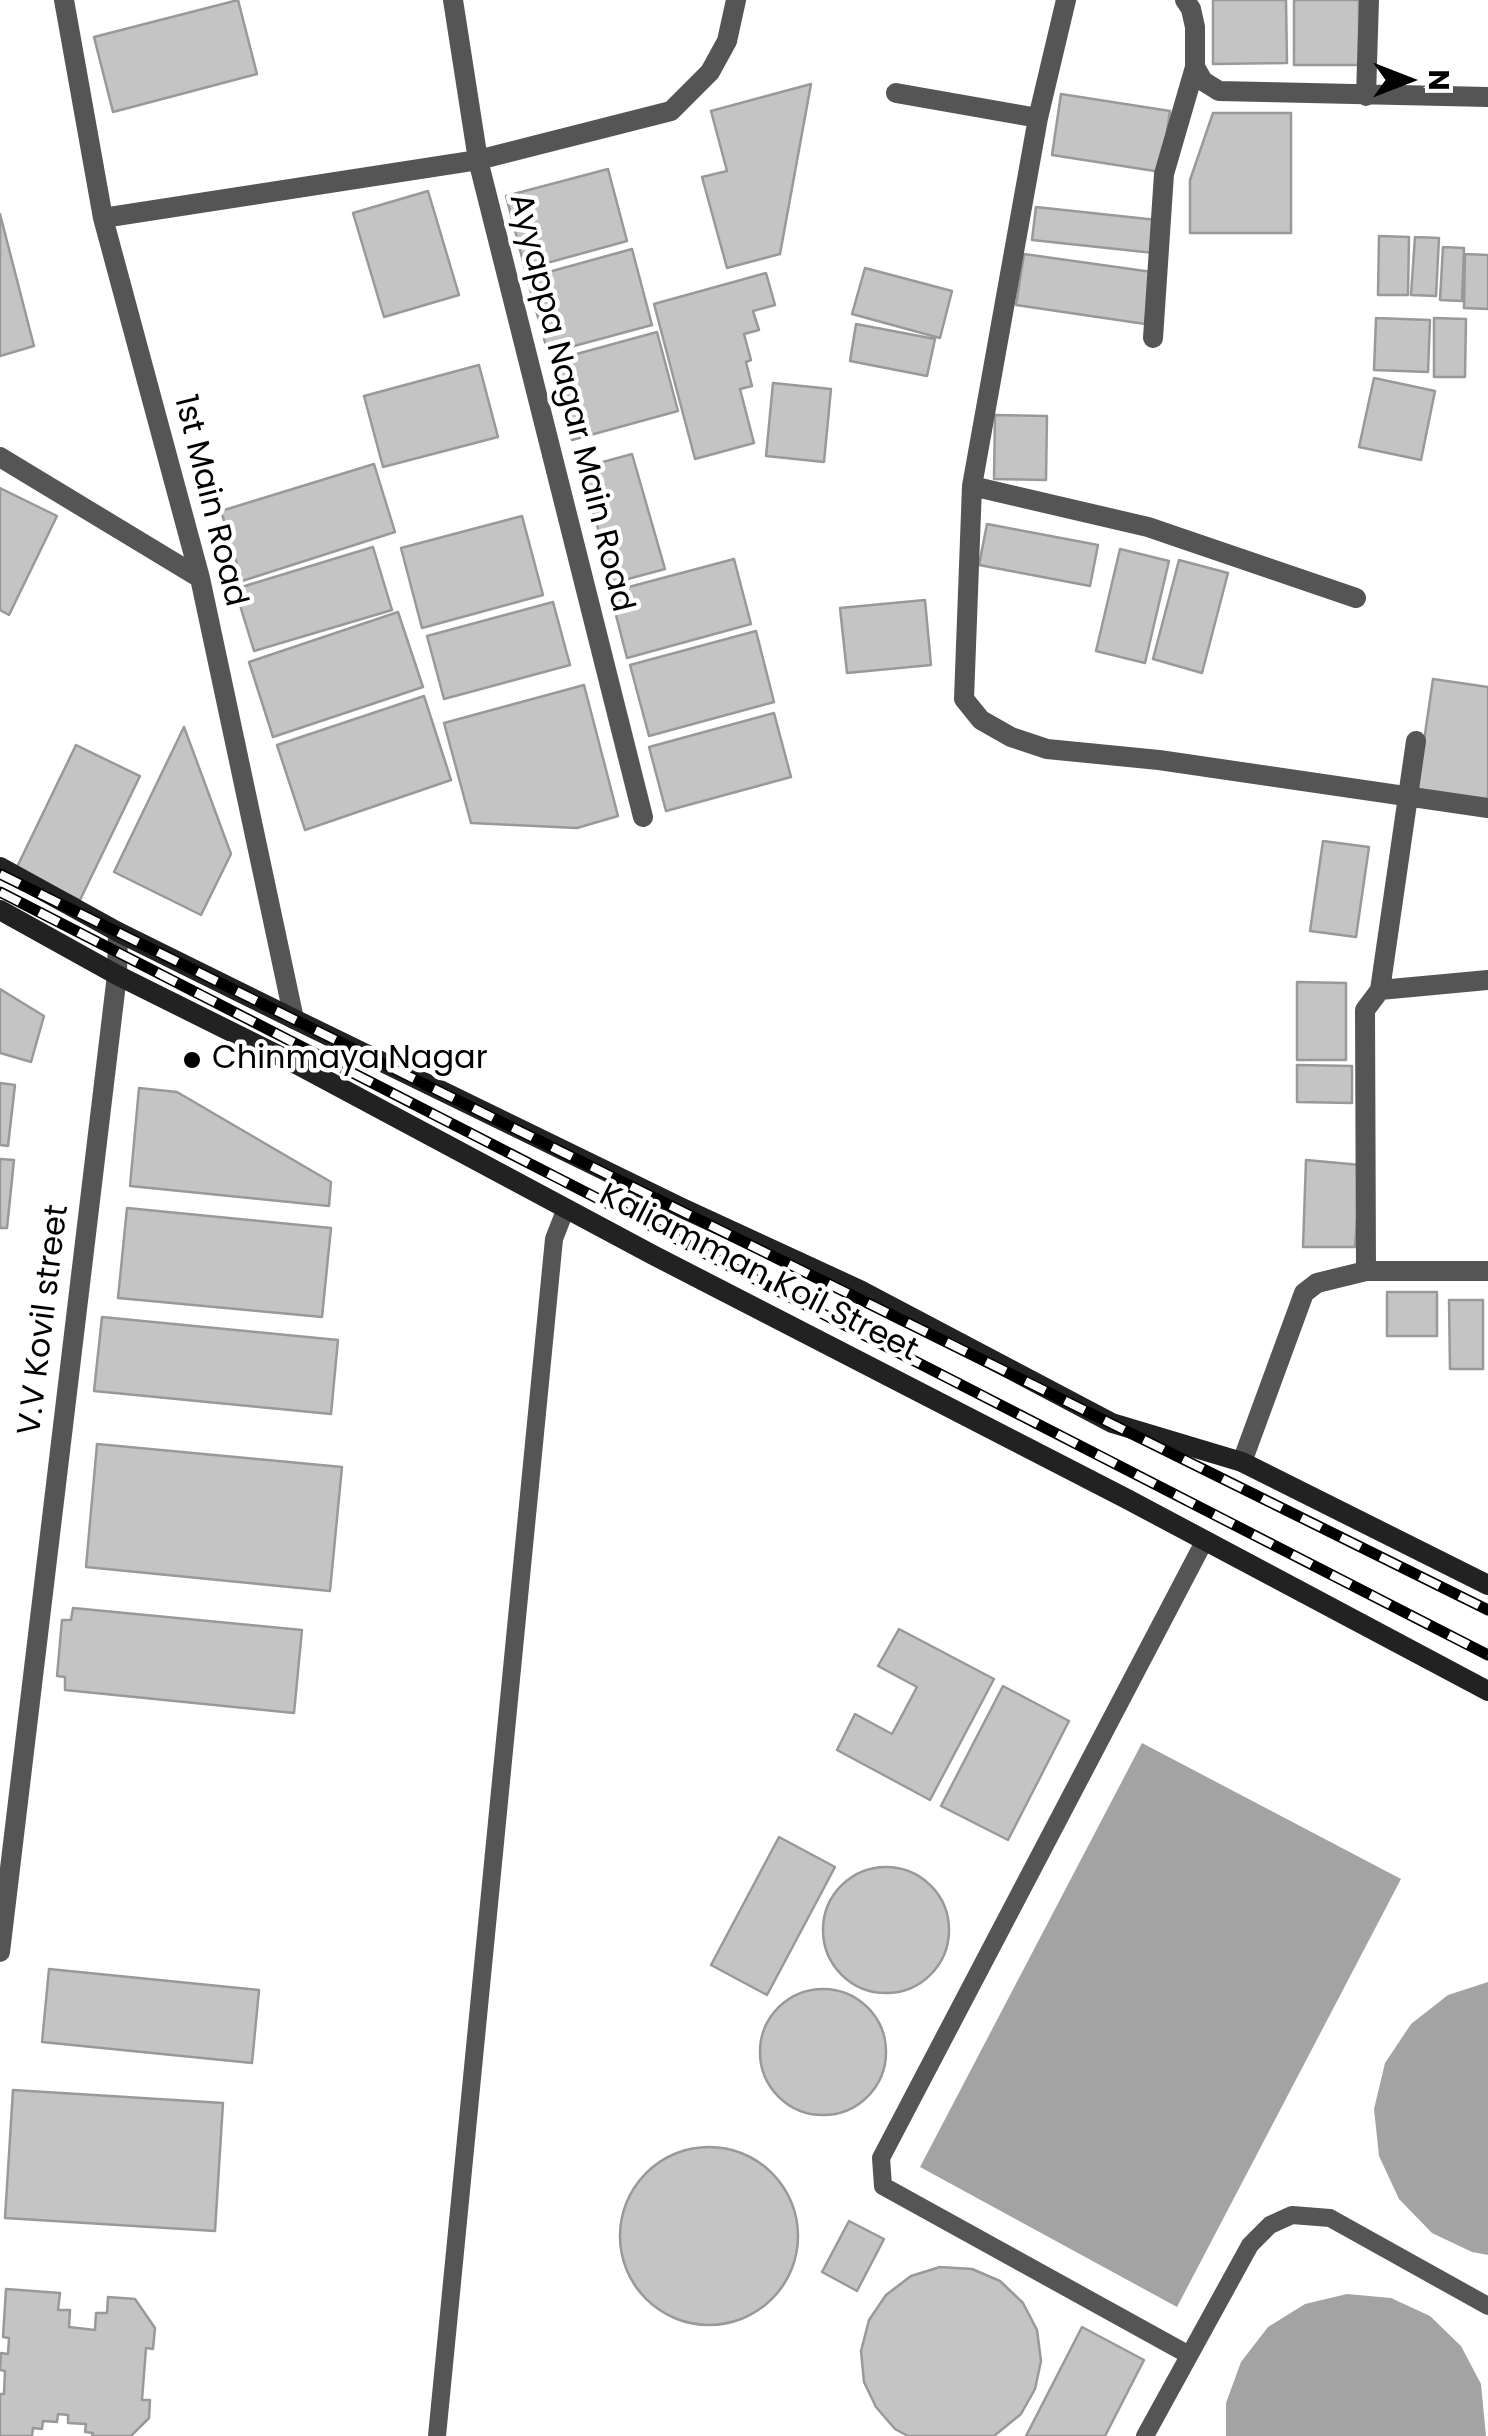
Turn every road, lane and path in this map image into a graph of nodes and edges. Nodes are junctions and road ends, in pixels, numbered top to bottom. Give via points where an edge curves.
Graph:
1 (64, 0) edge
2 (453, 0) edge
3 (736, 0) edge
4 (1066, 0) edge
5 (1185, 0) edge
6 (1370, 0) edge
7 (1195, 67) junction
8 (896, 93) dead end
9 (1366, 96) junction
10 (1488, 97) edge
11 (1038, 118) junction
12 (478, 160) junction
13 (103, 218) junction
14 (1154, 338) dead end
15 (0, 457) edge
16 (972, 486) junction
17 (200, 578) junction
18 (1356, 598) dead end
19 (1416, 740) dead end
20 (1407, 798) junction
21 (1488, 808) edge
22 (643, 817) dead end
23 (0, 867) edge
24 (0, 910) edge
25 (118, 932) junction
26 (118, 975) junction
27 (1488, 980) edge
28 (1380, 990) junction
29 (294, 1019) junction
30 (566, 1208) junction
31 (1366, 1271) junction
32 (1488, 1271) edge
33 (1242, 1462) junction
34 (1205, 1540) junction
35 (1488, 1586) edge
36 (1488, 1691) edge
37 (4, 1880) edge
38 (0, 1952) edge
39 (1488, 2306) edge
40 (1189, 2355) junction
41 (437, 2436) edge
42 (1145, 2436) edge

1 - 13 street, 1st Main Road
2 - 12 street, Ayyappa Nagar Main Road
3 - 12 street via 728,41 710,72 671,110
4 - 11 street
5 - 7 street via 1195,27
6 - 9 street
7 - 9 street via 1219,91
7 - 14 street via 1164,174
8 - 11 street
9 - 10 street
11 - 16 street
12 - 13 street
12 - 22 street, Ayyappa Nagar Main Road
13 - 17 street, 1st Main Road
15 - 17 street
16 - 18 street via 1148,528
16 - 20 street via 964,700 981,720 1046,749
17 - 29 street, 1st Main Road
19 - 20 street
20 - 21 street
20 - 28 street
23 - 25 main road, Kaliamman Koil Street
24 - 26 main road, Kaliamman Koil Street
25 - 26 street, V.V Kovil street
25 - 29 main road, Kaliamman Koil Street
26 - 30 main road, Kaliamman Koil Street
26 - 37 street, V.V Kovil street
27 - 28 street
28 - 31 street via 1365,1010 1364,1027
29 - 33 main road, Kaliamman Koil Street via 860,1290 1112,1423
30 - 34 main road, Kaliamman Koil Street
30 - 41 lane via 554,1239
31 - 32 street
31 - 33 street via 1304,1293
33 - 35 main road, Kaliamman Koil Street
34 - 36 main road, Kaliamman Koil Street
34 - 40 lane via 881,2158 884,2186
37 - 38 street, V.V Kovil street
39 - 40 lane via 1330,2218 1292,2215 1250,2245
40 - 42 lane

